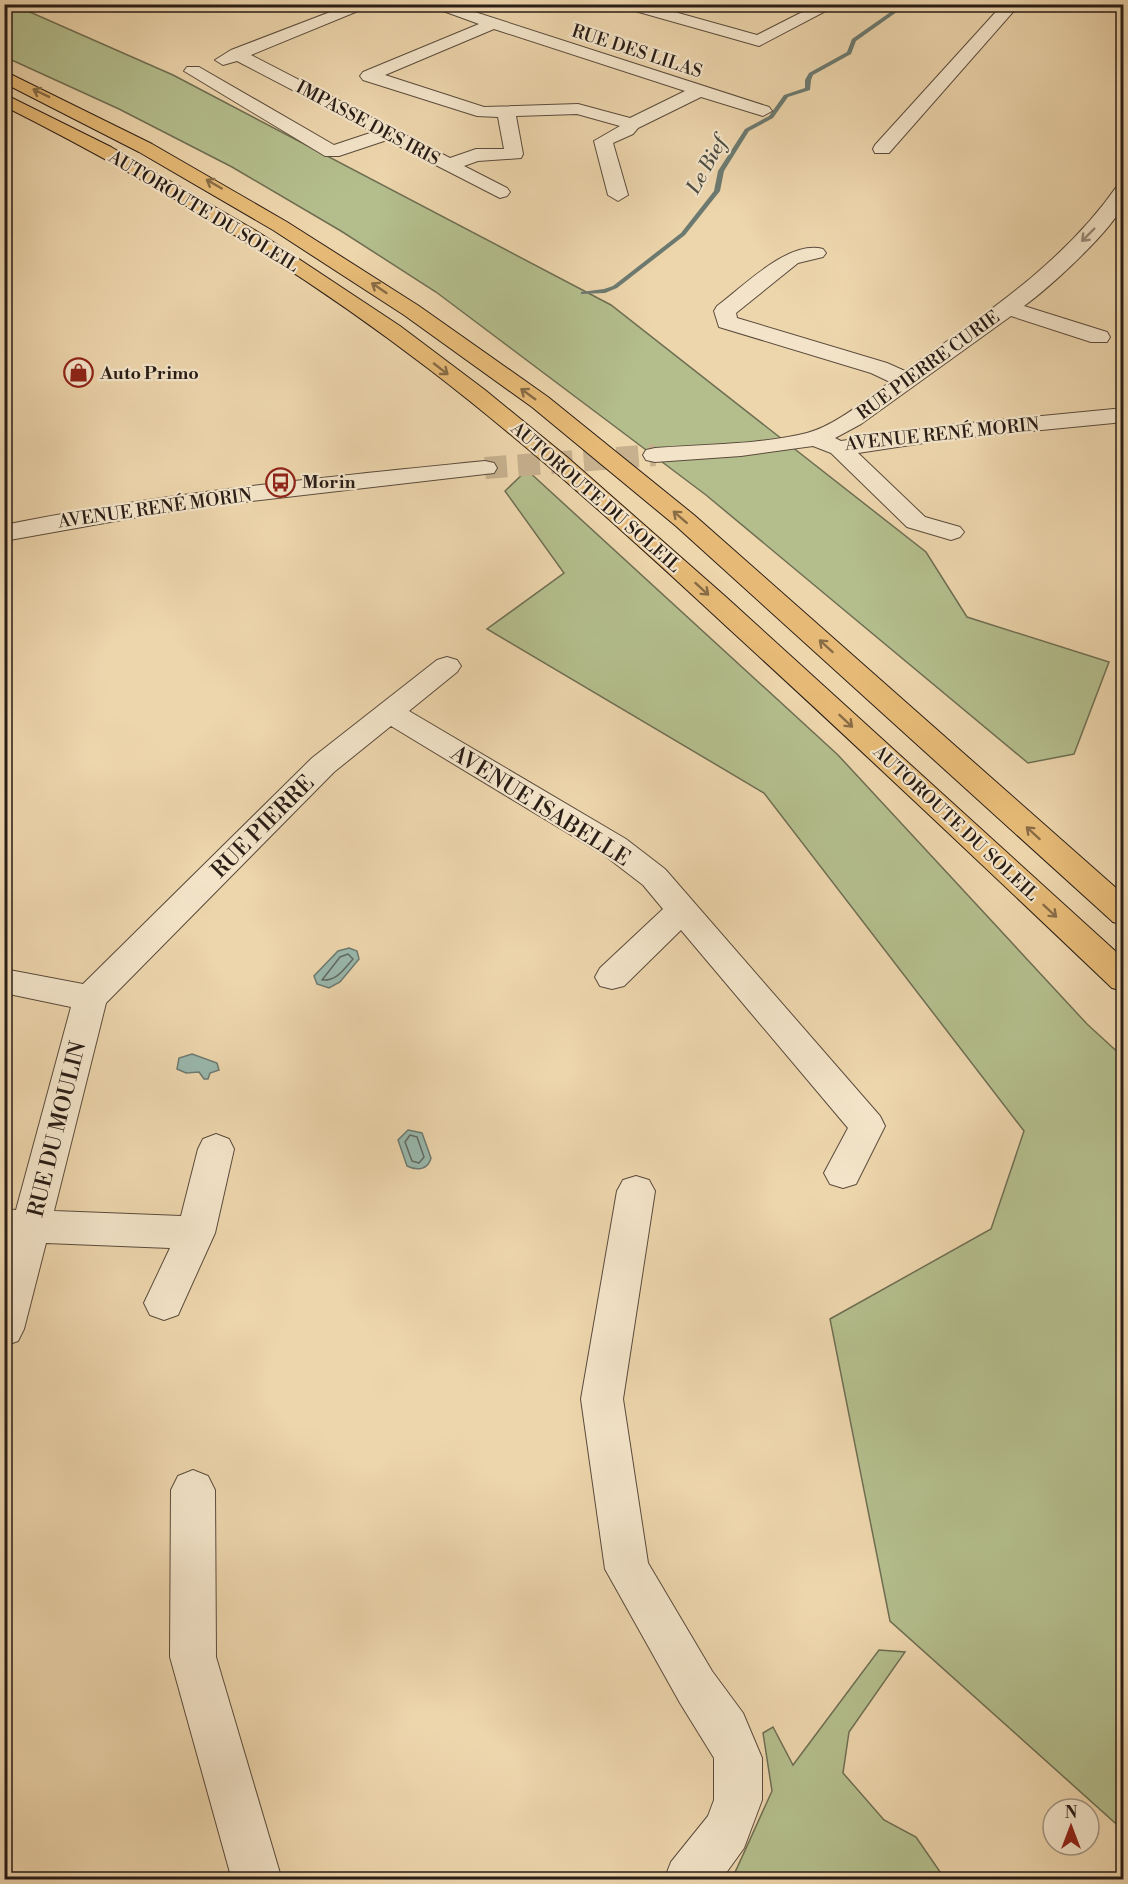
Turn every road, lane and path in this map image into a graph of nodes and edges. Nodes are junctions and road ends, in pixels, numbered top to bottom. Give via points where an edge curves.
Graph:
1 (367, 4) edge
2 (432, 4) edge
3 (627, 4) edge
4 (831, 4) edge
5 (1012, 4) edge
6 (490, 25) junction
7 (237, 54) junction
8 (4, 76) edge
9 (699, 91) junction
10 (4, 99) edge
11 (506, 110) junction
12 (763, 111) dead end
13 (632, 124) junction
14 (389, 133) junction
15 (882, 149) dead end
16 (448, 165) junction
17 (500, 192) dead end
18 (1122, 193) edge
19 (618, 195) dead end
20 (816, 253) dead end
21 (1009, 308) junction
22 (1099, 337) dead end
23 (907, 381) junction
24 (1124, 415) edge
25 (815, 439) junction
26 (839, 448) junction
27 (655, 455) tunnel mouth
28 (485, 468) tunnel mouth
29 (951, 532) dead end
30 (4, 533) edge
31 (447, 666) dead end
32 (389, 712) junction
33 (681, 910) junction
34 (1124, 914) edge
35 (612, 976) dead end
36 (1124, 979) edge
37 (4, 981) edge
38 (90, 998) junction
39 (216, 1149) dead end
40 (843, 1173) dead end
41 (636, 1191) dead end
42 (18, 1226) edge
43 (196, 1233) junction
44 (165, 1303) dead end
45 (4, 1329) edge
46 (193, 1490) dead end
47 (257, 1880) edge
48 (689, 1880) edge

1 - 7 street
2 - 6 street, RUE DES LILAS
3 - 4 street via 759,41
5 - 15 street
6 - 9 street, RUE DES LILAS
6 - 11 street via 369,76 469,109
7 - 14 street, IMPASSE DES IRIS
7 - 14 street via 193,71 332,152
34 -> 8 highway, AUTOROUTE DU SOLEIL via 645,486 542,404 418,315 253,207 159,153
9 - 12 street, RUE DES LILAS
9 - 13 street
10 -> 36 highway, AUTOROUTE DU SOLEIL via 124,161 293,264 395,333 506,419 604,500 804,681
11 - 13 street via 578,109
11 - 16 street via 514,154 476,156
13 - 19 street via 603,141
14 - 16 street, IMPASSE DES IRIS
16 - 17 street, IMPASSE DES IRIS
18 -> 21 street, RUE PIERRE CURIE via 1104,219 1034,289
20 - 23 street via 791,259 725,312 727,322 879,368
21 - 22 street, RUE PIERRE CURIE
21 - 23 street, RUE PIERRE CURIE
23 - 25 street, RUE PIERRE CURIE via 853,419
24 - 26 street, AVENUE RENÉ MORIN via 950,432
25 - 26 street, AVENUE RENÉ MORIN
25 - 27 street, AVENUE RENÉ MORIN
26 - 29 street via 916,522
28 - 30 street, AVENUE RENÉ MORIN via 172,504
31 - 32 street, RUE PIERRE
32 - 33 street, AVENUE ISABELLE via 615,847 654,877
32 - 38 street, RUE PIERRE via 323,765
33 - 35 street
33 - 40 street, AVENUE ISABELLE via 867,1126
37 - 38 street
38 - 42 street, RUE DU MOULIN
39 - 43 street
41 - 48 street via 602,1399 627,1569 696,1687 726,1730 738,1758 738,1800 728,1831
42 - 43 street
42 - 45 street, RUE DU MOULIN
43 - 44 street
46 - 47 street via 193,1657

